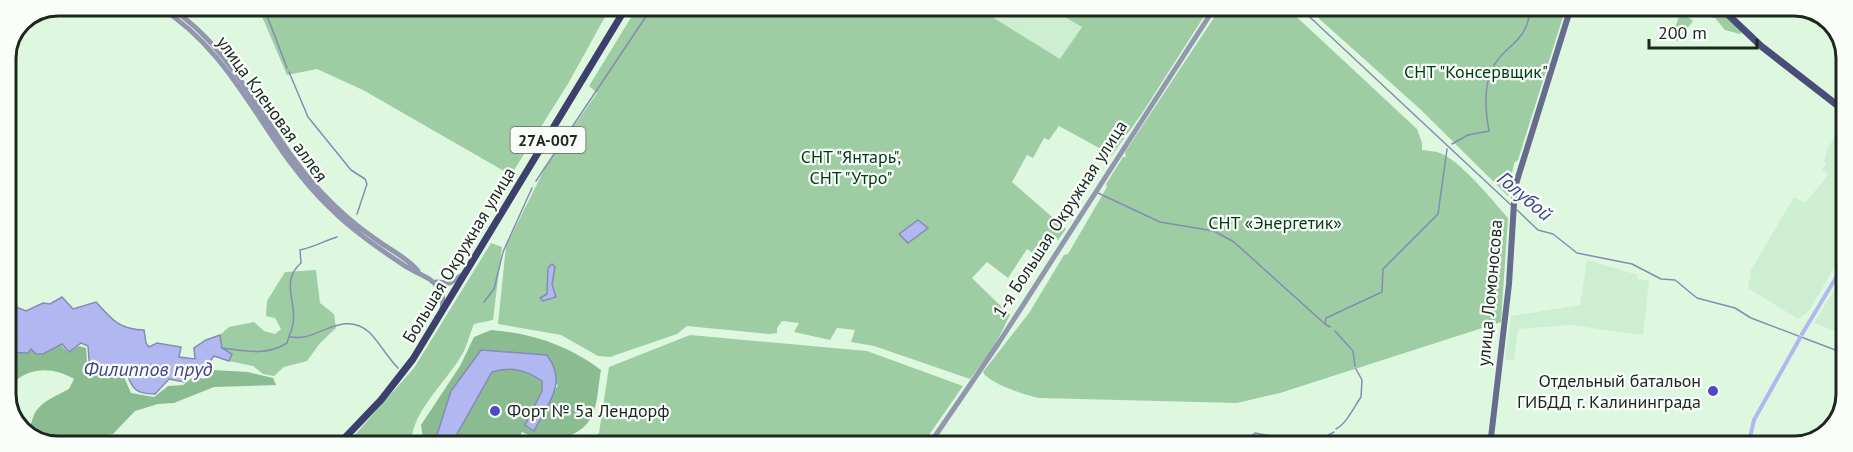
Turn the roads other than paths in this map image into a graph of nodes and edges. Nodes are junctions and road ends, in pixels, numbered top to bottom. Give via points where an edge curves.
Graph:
1 (173, 17) edge
2 (182, 17) edge
3 (621, 17) edge
4 (1209, 17) edge
5 (1568, 17) edge
6 (1731, 17) edge
7 (1836, 104) edge
8 (419, 272) junction
9 (466, 272) junction
10 (433, 282) junction
11 (441, 312) junction
12 (347, 436) edge
13 (935, 436) edge
14 (1492, 436) edge

1 - 8 street, улица Кленовая аллея via 219,58 286,157 323,201 369,241 410,270
2 - 8 street, улица Кленовая аллея via 223,54 290,154 321,192
3 - 9 highway, Большая Окружная улица / 27А-007
4 - 13 street, 1-я Большая Окружная улица
5 - 14 main road, улица Ломоносова via 1520,167 1514,199
6 - 7 main road
8 - 10 street, улица Кленовая аллея
9 - 10 street via 453,282
9 - 11 highway, Большая Окружная улица / 27А-007
10 - 11 street via 442,294
11 - 12 highway, Большая Окружная улица / 27А-007 via 413,359

